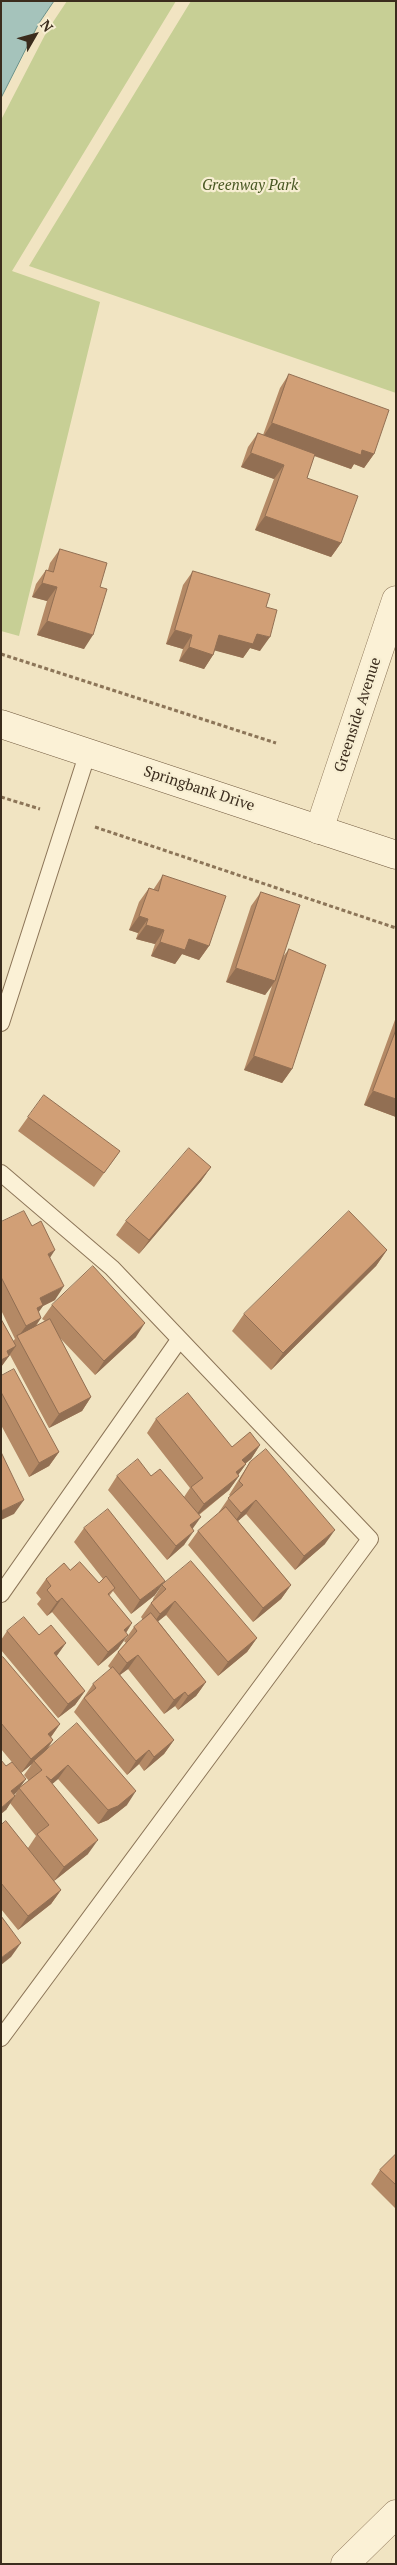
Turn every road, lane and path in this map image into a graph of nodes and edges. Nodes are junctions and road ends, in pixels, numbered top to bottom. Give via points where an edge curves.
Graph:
1 (396, 600) edge
2 (1, 654) edge
3 (1, 724) edge
4 (276, 743) dead end
5 (88, 752) junction
6 (1, 797) edge
7 (67, 817) junction
8 (319, 830) junction
9 (396, 855) edge
10 (396, 928) edge
11 (1, 1023) edge
12 (1, 1173) edge
13 (179, 1340) junction
14 (1, 1594) edge
15 (1, 2038) edge
16 (396, 2514) edge
17 (345, 2564) edge

1 - 8 main road, Greenside Avenue
2 - 4 path
3 - 5 main road, Springbank Drive
5 - 7 lane
5 - 8 main road, Springbank Drive
6 - 7 path
7 - 10 path
7 - 11 lane
8 - 9 main road, Springbank Drive
12 - 13 lane via 112,1268
13 - 14 lane
13 - 15 lane via 370,1539
16 - 17 main road

